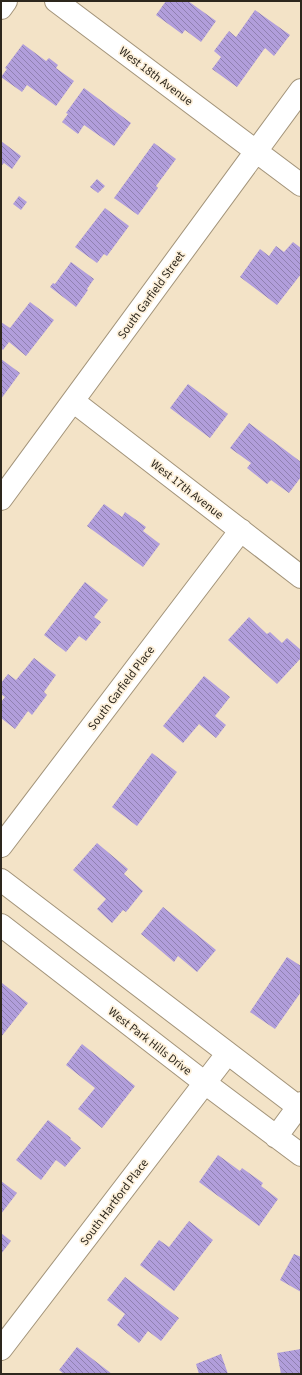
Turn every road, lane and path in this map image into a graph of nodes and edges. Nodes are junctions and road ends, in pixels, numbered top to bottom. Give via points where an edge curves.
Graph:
1 (6, 1) edge
2 (56, 1) edge
3 (1, 8) edge
4 (301, 90) edge
5 (257, 151) junction
6 (301, 185) edge
7 (73, 401) junction
8 (1, 499) edge
9 (240, 530) junction
10 (301, 577) edge
11 (1, 846) edge
12 (1, 880) edge
13 (1, 925) edge
14 (227, 1054) junction
15 (205, 1083) junction
16 (300, 1107) edge
17 (276, 1137) junction
18 (301, 1155) edge
19 (1, 1349) edge

1 - 3 street
2 - 5 street, West 18th Avenue
4 - 5 street, South Garfield Street
5 - 6 street, West 18th Avenue
5 - 7 street, South Garfield Street
7 - 8 street, South Garfield Street
7 - 9 street, West 17th Avenue
9 - 10 street, West 17th Avenue
9 - 11 street, South Garfield Place
12 - 14 street
13 - 15 street, West Park Hills Drive
14 - 15 street, South Hartford Place
14 - 16 street
15 - 17 street, West Park Hills Drive
15 - 19 street, South Hartford Place
16 - 17 street
17 - 18 street, West Park Hills Drive

